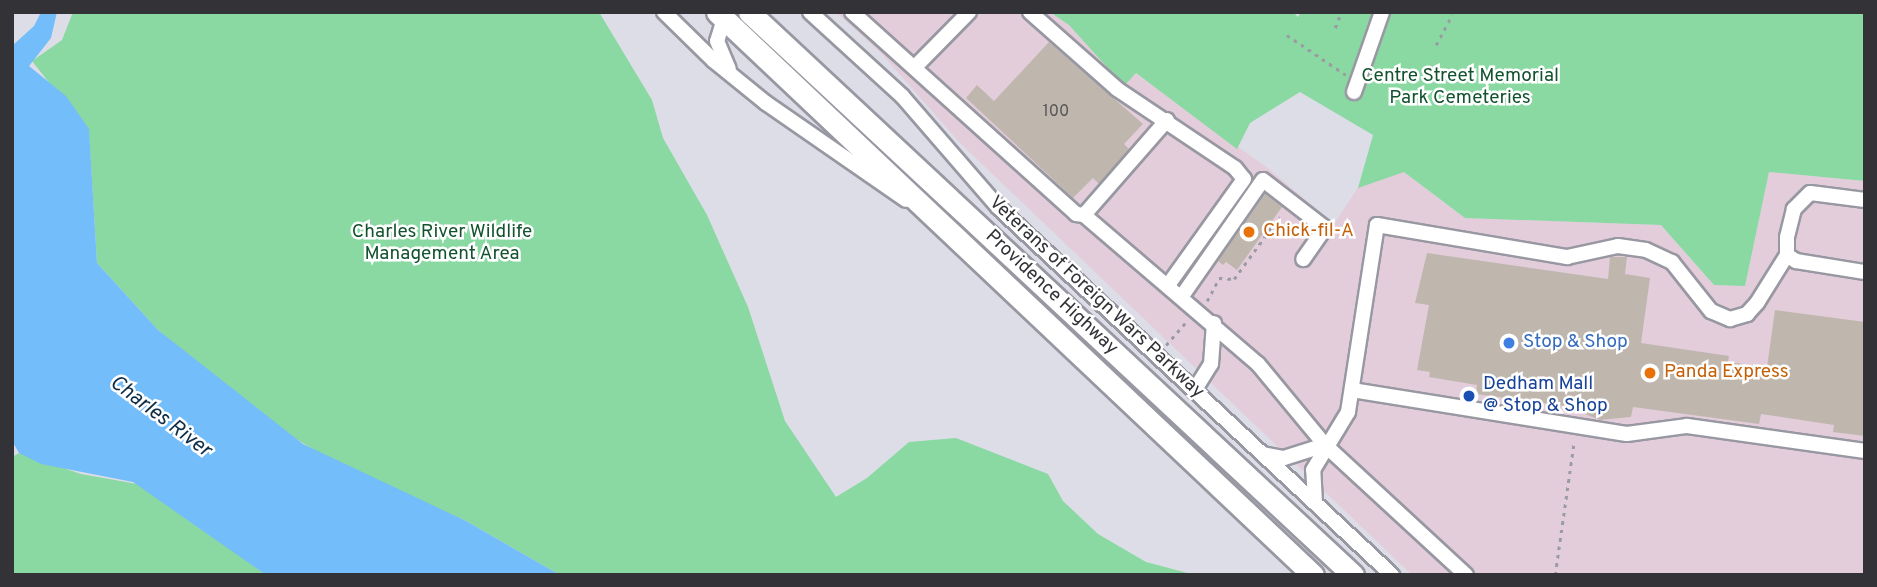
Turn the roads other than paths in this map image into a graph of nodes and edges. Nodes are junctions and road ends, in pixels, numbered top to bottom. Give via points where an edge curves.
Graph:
1 (664, 12) edge
2 (749, 12) edge
3 (852, 12) edge
4 (969, 12) edge
5 (1030, 12) edge
6 (1382, 12) edge
7 (810, 13) edge
8 (722, 14) edge
9 (915, 67) junction
10 (736, 80) junction
11 (1356, 87) road end
12 (1167, 120) junction
13 (1865, 200) edge
14 (1084, 215) junction
15 (939, 221) junction
16 (1787, 255) junction
17 (1303, 259) dead end
18 (1865, 272) edge
19 (1168, 285) junction
20 (1182, 296) junction
21 (1214, 323) junction
22 (1241, 348) junction
23 (1210, 364) junction
24 (1352, 390) junction
25 (1194, 391) junction
26 (1325, 445) junction
27 (1865, 451) edge
28 (1262, 454) junction
29 (1315, 503) junction
30 (1313, 575) edge
31 (1353, 575) edge
32 (1392, 575) edge
33 (1466, 575) edge

1 - 10 street
2 - 31 highway, Providence Highway
3 - 9 street
4 - 9 street
5 - 12 street via 1117,89
6 - 11 street
7 - 25 street, Veterans of Foreign Wars Parkway via 902,96 999,208
8 - 10 street via 719,51
8 - 15 highway, Providence Highway
9 - 14 street via 1068,208
10 - 15 street
12 - 14 street
12 - 19 street via 1235,168 1244,180
13 - 16 street via 1810,193 1794,209
14 - 19 street
15 - 30 highway, Providence Highway
16 - 18 street via 1810,266
16 - 24 street via 1757,303 1747,314 1730,319 1711,311 1672,262 1646,250 1618,246 1567,257 1377,225
17 - 20 street via 1325,228 1263,180
19 - 20 street
20 - 21 street
21 - 22 street
21 - 23 street
22 - 23 street
22 - 26 street
23 - 25 street
24 - 26 street via 1345,422
24 - 27 street via 1627,434 1687,426
25 - 28 street, Veterans of Foreign Wars Parkway
26 - 28 street via 1284,458
26 - 29 street via 1311,479
26 - 33 street
28 - 29 street, Veterans of Foreign Wars Parkway
29 - 32 street, Veterans of Foreign Wars Parkway

